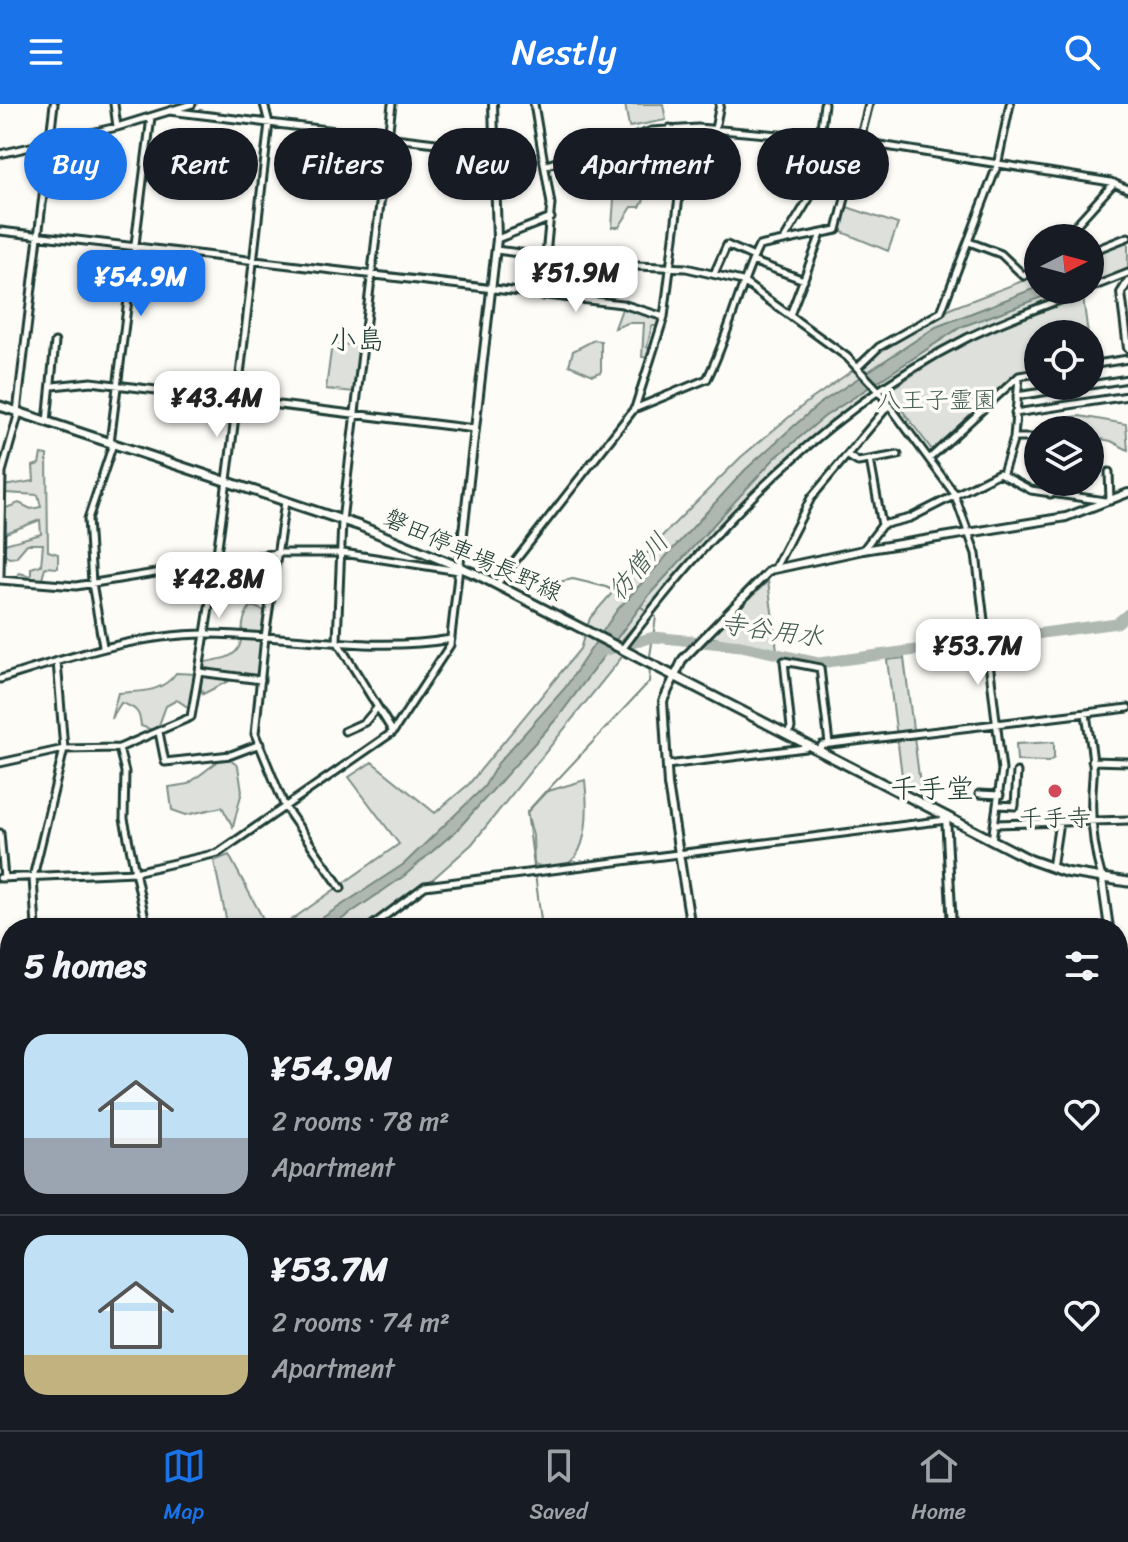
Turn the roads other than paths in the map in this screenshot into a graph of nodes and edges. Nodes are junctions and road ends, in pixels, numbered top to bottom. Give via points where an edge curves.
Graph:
1 (54, 104) edge
2 (114, 104) edge
3 (192, 104) edge
4 (264, 104) edge
5 (392, 104) edge
6 (493, 104) edge
7 (534, 104) edge
8 (720, 104) edge
9 (824, 104) edge
10 (869, 104) edge
11 (1010, 104) edge
12 (169, 111) junction
13 (151, 117) junction
14 (269, 123) junction
15 (117, 127) junction
16 (51, 128) edge
17 (112, 128) edge
18 (312, 128) edge
19 (389, 128) edge
20 (494, 128) edge
21 (715, 128) edge
22 (821, 128) edge
23 (864, 128) edge
24 (889, 147) edge
25 (24, 148) edge
26 (0, 154) edge
27 (553, 163) edge
28 (547, 165) junction
29 (997, 166) junction
30 (1114, 183) junction
31 (1128, 189) edge
32 (42, 200) edge
33 (380, 200) edge
34 (496, 200) edge
35 (678, 200) edge
36 (808, 200) edge
37 (845, 200) edge
38 (551, 218) junction
39 (1077, 224) edge
40 (0, 231) edge
41 (822, 233) junction
42 (38, 235) junction
43 (1128, 237) edge
44 (497, 239) junction
45 (784, 239) junction
46 (969, 242) junction
47 (1104, 246) edge
48 (135, 247) junction
49 (496, 250) junction
50 (547, 256) junction
51 (753, 259) junction
52 (253, 261) junction
53 (668, 266) junction
54 (1128, 273) edge
55 (714, 274) junction
56 (370, 275) junction
57 (1024, 276) edge
58 (804, 280) junction
59 (742, 281) junction
60 (1128, 282) edge
61 (1104, 283) edge
62 (492, 291) junction
63 (542, 296) junction
64 (1051, 304) edge
65 (790, 315) junction
66 (664, 317) junction
67 (55, 342) dead end
68 (1128, 348) edge
69 (1128, 359) edge
70 (1104, 363) edge
71 (858, 367) junction
72 (1024, 375) edge
73 (1019, 376) junction
74 (1128, 379) edge
75 (1104, 383) edge
76 (119, 385) junction
77 (53, 386) junction
78 (878, 391) junction
79 (1024, 395) edge
80 (1017, 396) junction
81 (1128, 396) edge
82 (236, 400) junction
83 (889, 405) junction
84 (0, 406) edge
85 (634, 409) junction
86 (18, 412) junction
87 (1015, 413) junction
88 (354, 414) junction
89 (47, 422) junction
90 (475, 429) junction
91 (1014, 438) junction
92 (1024, 438) edge
93 (111, 444) junction
94 (898, 455) dead end
95 (848, 456) junction
96 (930, 458) junction
97 (870, 460) junction
98 (1109, 472) dead end
99 (1003, 473) junction
100 (227, 482) junction
101 (1024, 486) edge
102 (954, 493) junction
103 (1128, 493) edge
104 (1067, 496) edge
105 (1110, 501) junction
106 (285, 502) junction
107 (1, 510) edge
108 (342, 521) junction
109 (882, 525) junction
110 (968, 533) junction
111 (863, 550) junction
112 (277, 553) junction
113 (343, 553) junction
114 (214, 561) junction
115 (776, 566) junction
116 (459, 569) junction
117 (0, 578) edge
118 (91, 583) junction
119 (497, 584) junction
120 (204, 634) junction
121 (265, 637) junction
122 (451, 639) junction
123 (337, 641) junction
124 (103, 646) junction
125 (623, 648) junction
126 (57, 661) junction
127 (199, 672) junction
128 (674, 676) junction
129 (0, 679) edge
130 (261, 680) junction
131 (377, 708) junction
132 (1128, 708) edge
133 (1086, 713) junction
134 (997, 724) junction
135 (345, 731) dead end
136 (159, 732) junction
137 (393, 732) junction
138 (787, 734) junction
139 (260, 744) junction
140 (829, 744) junction
141 (807, 745) junction
142 (119, 748) junction
143 (64, 749) junction
144 (819, 750) junction
145 (1092, 761) junction
146 (1128, 762) edge
147 (0, 763) edge
148 (667, 765) junction
149 (1017, 772) dead end
150 (979, 794) dead end
151 (1000, 795) junction
152 (998, 805) junction
153 (285, 807) junction
154 (946, 818) junction
155 (1128, 820) edge
156 (1094, 821) junction
157 (1059, 822) junction
158 (996, 824) junction
159 (0, 833) edge
160 (992, 841) junction
161 (679, 853) junction
162 (1052, 868) junction
163 (135, 872) junction
164 (33, 877) junction
165 (2, 878) edge
166 (1102, 879) junction
167 (1128, 882) edge
168 (341, 888) dead end
169 (35, 918) edge
170 (145, 918) edge
171 (382, 918) edge
172 (689, 918) edge
173 (951, 918) edge
174 (1108, 918) edge

1 - 16 street
2 - 15 street
3 - 12 street
4 - 14 street
5 - 19 street
6 - 20 street
7 - 28 street
8 - 21 street
9 - 22 street
10 - 23 street
11 - 29 street
12 - 13 street
12 - 14 street
13 - 15 street
13 - 48 street
14 - 18 street
14 - 52 street
15 - 17 street
24 - 29 street
25 - 26 street
27 - 28 street
28 - 38 street
29 - 30 street
29 - 46 street
30 - 31 street
30 - 39 street
32 - 42 street
33 - 56 street
34 - 44 street
35 - 53 street
36 - 45 street
37 - 41 street via 837,230
38 - 44 street
38 - 50 street
40 - 42 street
41 - 45 street
41 - 58 street
42 - 48 street
42 - 86 street
43 - 47 street
44 - 49 street
45 - 51 street via 764,243
46 - 57 street via 1001,254
46 - 71 street via 941,312 879,347
48 - 52 street
48 - 76 street
49 - 50 street
49 - 62 street
50 - 53 street
50 - 63 street
51 - 55 street via 727,245
51 - 58 street
51 - 59 street
52 - 56 street
52 - 82 street
53 - 55 street
53 - 66 street
54 - 61 street
55 - 59 street
56 - 62 street
56 - 88 street
58 - 65 street
59 - 65 street
59 - 85 street via 721,352 707,379
60 - 68 street via 1121,293
62 - 63 street
62 - 90 street
63 - 66 street via 622,304
64 - 78 street via 969,337
65 - 71 street
66 - 85 street
67 - 77 street
69 - 70 street
71 - 78 street
72 - 73 street
73 - 80 street
73 - 96 street
74 - 75 street
76 - 77 street
76 - 82 street
76 - 93 street
77 - 89 street
78 - 83 street
78 - 125 street via 763,485 656,603
79 - 80 street
80 - 87 street
81 - 87 street
82 - 88 street
82 - 100 street
83 - 95 street
83 - 96 street
84 - 86 main road, 磐田停車場長野線
85 - 119 street
86 - 89 main road, 磐田停車場長野線
86 - 107 street via 5,451
87 - 91 street
88 - 90 street
88 - 108 street
89 - 93 main road, 磐田停車場長野線
90 - 116 street
91 - 92 street
91 - 99 street
93 - 100 main road, 磐田停車場長野線
93 - 118 street via 88,519
94 - 97 street
95 - 97 street via 853,461
95 - 115 street via 811,498
96 - 102 street
97 - 109 street
98 - 105 street
99 - 101 street
99 - 102 street
100 - 106 main road, 磐田停車場長野線
100 - 114 street
102 - 109 street via 910,518
102 - 110 street
103 - 105 street
104 - 105 street
105 - 110 street via 1066,517
106 - 108 main road, 磐田停車場長野線
106 - 112 street
107 - 117 street
108 - 113 street
108 - 116 main road, 磐田停車場長野線
109 - 111 street
110 - 111 street
110 - 134 street via 976,554
111 - 115 street
112 - 113 street
112 - 114 street
112 - 121 street
113 - 116 street
113 - 123 street
114 - 118 street
114 - 120 street
115 - 128 street via 693,648
116 - 119 main road, 磐田停車場長野線
116 - 122 street
117 - 118 street
118 - 124 street
119 - 125 main road, 磐田停車場長野線
120 - 121 street
120 - 124 street
120 - 127 street
121 - 123 street
121 - 130 street
122 - 123 street via 413,646
122 - 137 street
123 - 131 street
124 - 126 street
125 - 128 main road, 磐田停車場長野線
126 - 129 street
126 - 143 street
127 - 130 street
127 - 136 street via 191,717
128 - 138 main road, 磐田停車場長野線
128 - 148 street via 662,711
130 - 139 street via 255,734
131 - 135 street via 365,722
131 - 137 street
132 - 133 street
133 - 134 street
133 - 145 street
134 - 140 street
134 - 151 street
136 - 139 street via 165,762 231,755
136 - 142 street
137 - 153 street
138 - 140 street via 791,728 784,661 820,668
138 - 141 main road, 磐田停車場長野線
139 - 153 street
140 - 144 street
141 - 144 main road, 磐田停車場長野線
141 - 148 street
142 - 143 street
142 - 163 street via 125,772 124,819
143 - 147 street
143 - 164 street
144 - 154 main road, 磐田停車場長野線
145 - 146 street
145 - 156 street
148 - 161 street
149 - 152 street via 1015,806
150 - 151 street
151 - 152 street
152 - 158 street
153 - 163 street via 218,853
153 - 168 street
154 - 160 main road, 磐田停車場長野線
154 - 161 street
154 - 173 street
155 - 156 street
156 - 157 street
156 - 166 street via 1094,851
157 - 158 street
157 - 162 street
158 - 160 street
159 - 165 street
160 - 162 main road, 磐田停車場長野線
161 - 171 street via 425,886
161 - 172 street
162 - 166 main road, 磐田停車場長野線
163 - 164 street
163 - 170 street
164 - 165 street
164 - 169 street
166 - 167 main road, 磐田停車場長野線
166 - 174 street

